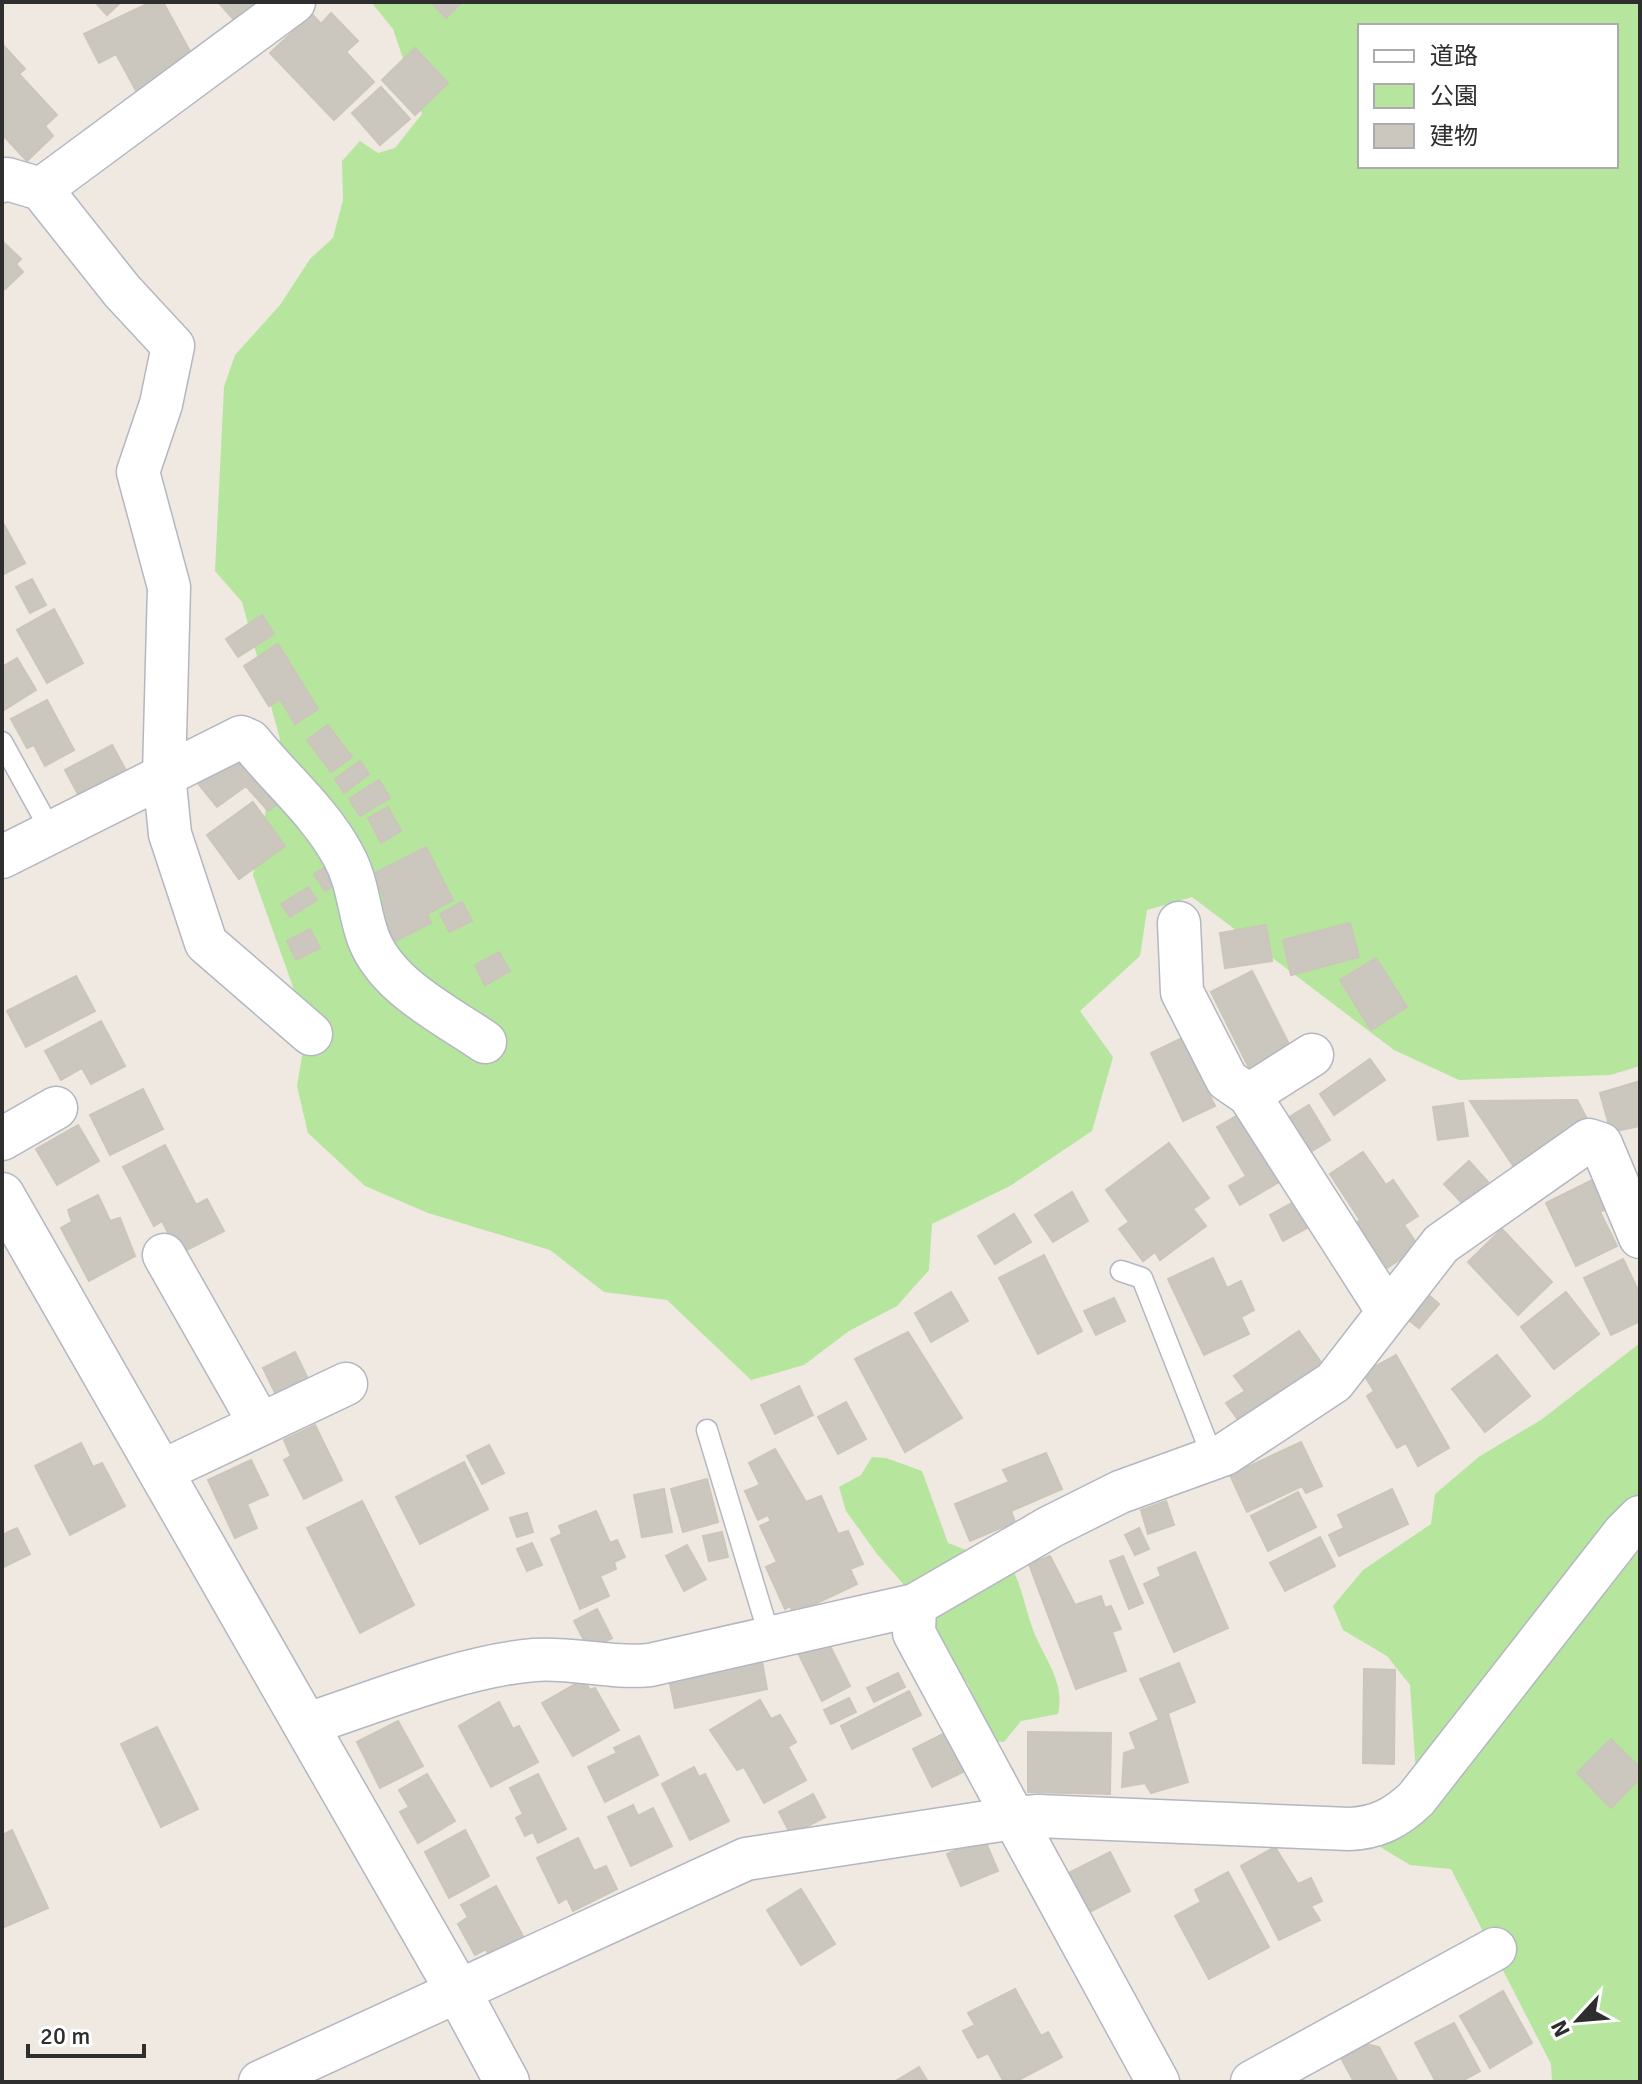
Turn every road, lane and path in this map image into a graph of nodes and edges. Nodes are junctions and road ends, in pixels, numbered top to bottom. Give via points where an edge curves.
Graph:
1 (294, 2) edge
2 (13, 181) edge
3 (2, 742) edge
4 (164, 774) junction
5 (51, 831) junction
6 (2, 857) edge
7 (1179, 923) dead end
8 (311, 1034) dead end
9 (485, 1042) dead end
10 (1312, 1055) dead end
11 (1249, 1095) junction
12 (56, 1108) dead end
13 (2, 1139) edge
14 (2, 1195) edge
15 (1640, 1237) edge
16 (164, 1255) dead end
17 (1121, 1271) dead end
18 (1388, 1312) junction
19 (346, 1384) dead end
20 (260, 1424) junction
21 (707, 1430) dead end
22 (1213, 1458) junction
23 (160, 1472) junction
24 (1640, 1517) edge
25 (915, 1605) junction
26 (770, 1638) junction
27 (305, 1725) junction
28 (1014, 1818) junction
29 (1495, 1949) dead end
30 (458, 1991) junction
31 (260, 2082) edge
32 (507, 2082) edge
33 (1158, 2082) edge
34 (1252, 2082) edge

1 - 2 street
2 - 4 street via 173,346 138,472 169,587
3 - 5 lane
4 - 5 street
4 - 8 street via 170,834 206,943
4 - 9 street via 241,737 250,741 322,821 344,857 378,958 402,985
5 - 6 street
7 - 11 street via 1182,992 1227,1080
10 - 11 street
11 - 18 street
12 - 13 street
14 - 23 street
15 - 18 street via 1601,1144 1589,1140 1441,1244
16 - 20 street
17 - 22 lane via 1142,1278
18 - 22 street via 1334,1382
19 - 20 street
20 - 23 street
21 - 26 lane
22 - 25 street via 1120,1492
23 - 27 street
24 - 28 street via 1397,1817 1349,1829
25 - 26 street
25 - 28 street via 914,1633
26 - 27 street via 621,1668 539,1659 502,1663
27 - 30 street
28 - 30 street via 746,1859
28 - 33 street
29 - 34 street
30 - 31 street
30 - 32 street

